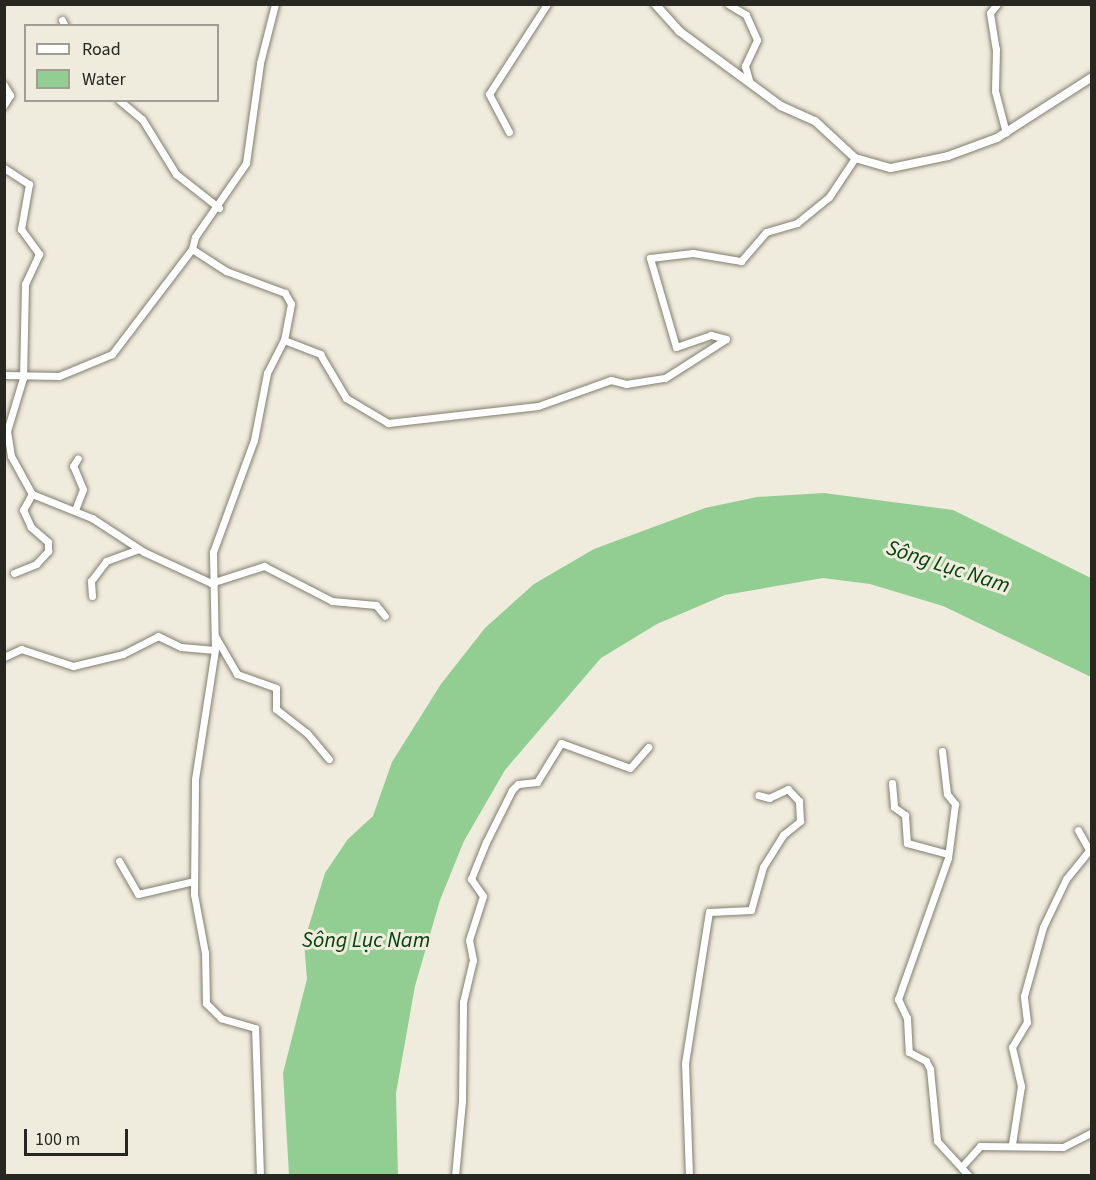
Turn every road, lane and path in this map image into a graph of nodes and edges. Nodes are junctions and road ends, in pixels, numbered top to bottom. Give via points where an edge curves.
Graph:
1 (274, 4) edge
2 (547, 4) edge
3 (655, 4) edge
4 (728, 4) edge
5 (997, 4) edge
6 (1092, 77) edge
7 (749, 80) junction
8 (4, 85) edge
9 (121, 102) edge
10 (4, 105) edge
11 (509, 132) dead end
12 (1006, 132) junction
13 (855, 158) junction
14 (4, 168) edge
15 (219, 208) junction
16 (192, 249) junction
17 (284, 340) junction
18 (4, 375) edge
19 (23, 378) junction
20 (78, 458) dead end
21 (32, 495) junction
22 (75, 510) junction
23 (139, 549) junction
24 (14, 573) dead end
25 (211, 583) junction
26 (92, 596) dead end
27 (385, 616) dead end
28 (215, 636) junction
29 (214, 650) junction
30 (4, 657) edge
31 (648, 747) dead end
32 (942, 751) dead end
33 (329, 759) dead end
34 (892, 783) dead end
35 (758, 795) dead end
36 (1078, 830) dead end
37 (1090, 852) edge
38 (948, 854) junction
39 (119, 861) dead end
40 (194, 881) junction
41 (1092, 1132) edge
42 (1012, 1144) junction
43 (964, 1164) junction
44 (260, 1176) edge
45 (455, 1176) edge
46 (689, 1176) edge
47 (969, 1176) edge

1 - 15 street via 260,63 246,163
2 - 11 street via 489,94
3 - 7 street via 679,32
4 - 7 street via 746,15 757,40 745,66
5 - 12 street via 990,13 996,50 995,91
6 - 12 street
7 - 13 street via 781,106 815,121
8 - 10 street via 10,95
9 - 15 street via 142,119 181,178
12 - 13 street via 948,156 902,167
13 - 17 street via 829,197 797,224 766,232 741,261 693,254 650,258 676,347 711,335 726,339 665,378 626,384 611,380 538,406 388,423 346,398 320,354
14 - 19 street via 29,184 21,229 39,254 25,284
15 - 16 street via 198,233
16 - 17 street via 226,271 288,295
16 - 19 street via 119,348 59,376
17 - 25 street via 267,373 251,450 218,530
18 - 19 street
19 - 21 street via 7,440
20 - 22 street via 73,466 83,489
21 - 22 street
21 - 24 street via 24,514 48,542 48,551 36,564
22 - 23 street
23 - 25 street
23 - 26 street via 106,561 91,581
25 - 27 street via 259,565 332,601 376,605
25 - 28 street
28 - 29 street
28 - 33 street via 237,675 276,688 276,709 307,733
29 - 30 street via 182,647 158,636 123,654 73,666 21,650
29 - 40 street via 195,779
31 - 45 street via 630,768 561,743 537,782 518,784 512,790 486,842 471,879 483,896 469,940 473,960 463,1002 462,1101
32 - 38 street via 947,794 955,804
34 - 38 street via 894,807 905,815 907,843
35 - 46 street via 770,798 788,789 800,801 800,821 783,835 764,867 751,910 709,912 685,1063
36 - 37 street
37 - 42 street via 1066,879 1043,927 1024,996 1027,1022 1012,1047 1021,1086
38 - 43 street via 898,999 907,1018 909,1052 926,1060 930,1069 937,1141
39 - 40 street via 138,894
40 - 44 street via 205,953 207,1006 221,1018 253,1025 257,1034
41 - 42 street via 1063,1147
42 - 43 street via 980,1146
43 - 47 street

